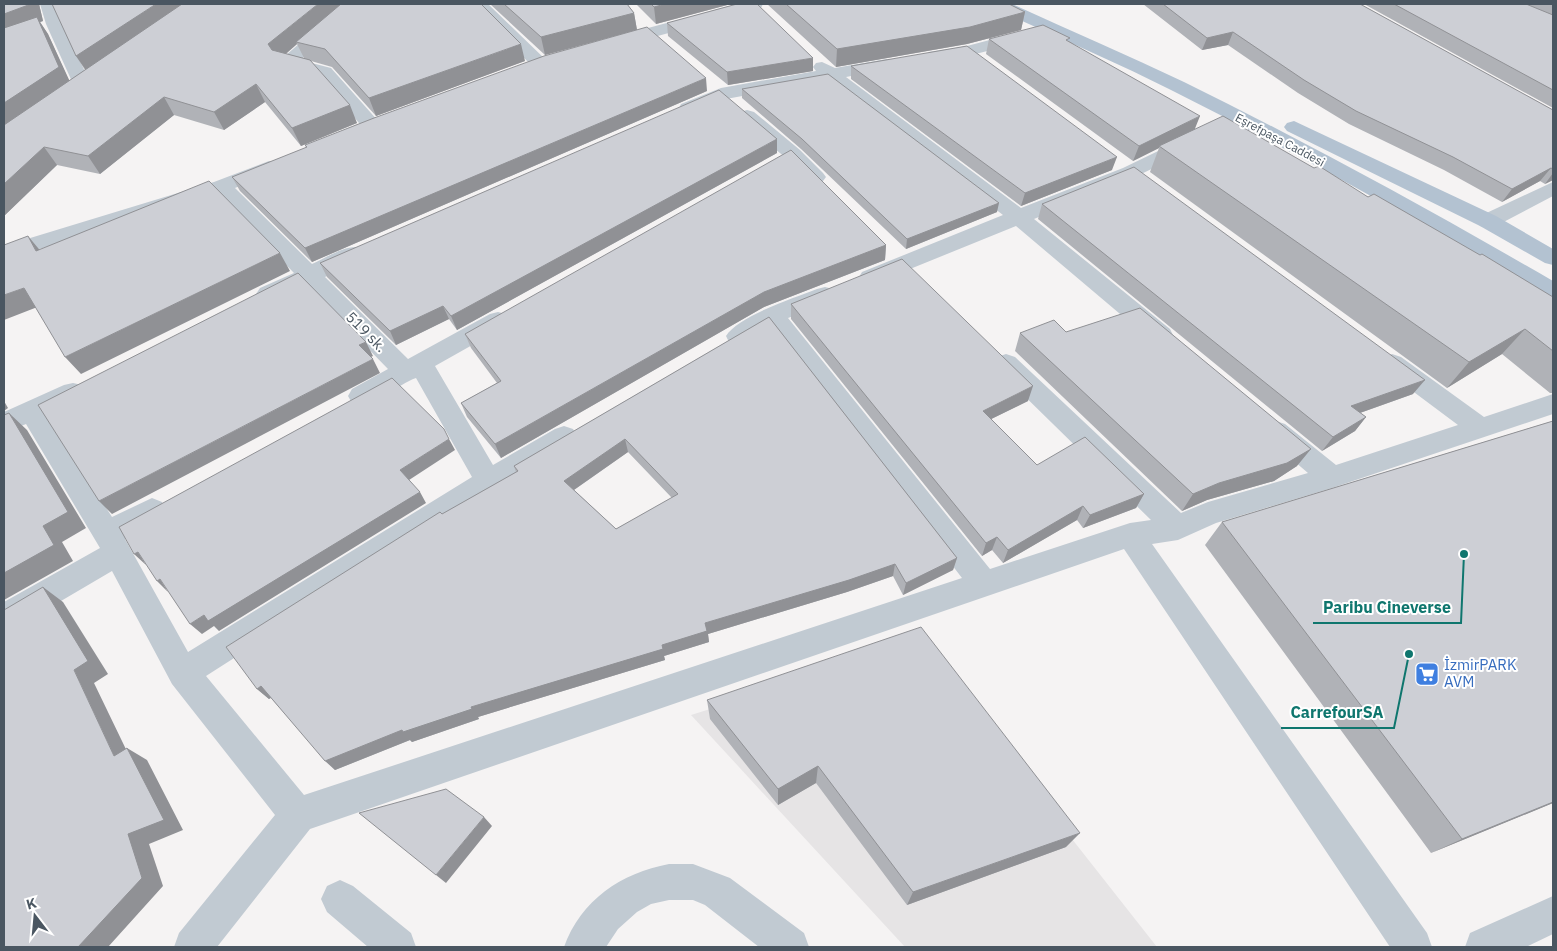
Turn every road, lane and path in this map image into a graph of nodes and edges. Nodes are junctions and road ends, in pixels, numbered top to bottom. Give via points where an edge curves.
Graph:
1 (48, 4) edge
2 (999, 4) edge
3 (1037, 4) edge
4 (486, 5) edge
5 (760, 8) edge
6 (342, 16) edge
7 (54, 24) junction
8 (644, 25) junction
9 (1053, 28) junction
10 (37, 31) edge
11 (596, 48) edge
12 (672, 51) edge
13 (968, 51) junction
14 (810, 55) edge
15 (991, 68) edge
16 (522, 70) edge
17 (830, 74) junction
18 (99, 75) edge
19 (83, 86) junction
20 (714, 88) junction
21 (67, 97) edge
22 (667, 118) edge
23 (1240, 118) junction
24 (391, 119) edge
25 (283, 161) edge
26 (221, 186) junction
27 (1553, 188) edge
28 (828, 189) edge
29 (1020, 218) junction
30 (1488, 221) junction
31 (370, 247) edge
32 (4, 253) edge
33 (1553, 258) edge
34 (308, 274) junction
35 (1553, 290) edge
36 (254, 301) edge
37 (518, 309) edge
38 (773, 315) junction
39 (988, 345) edge
40 (721, 346) edge
41 (1180, 351) edge
42 (1378, 353) edge
43 (406, 372) junction
44 (94, 381) edge
45 (1553, 404) edge
46 (338, 409) edge
47 (32, 412) junction
48 (1263, 420) edge
49 (4, 423) edge
50 (583, 426) edge
51 (1482, 429) junction
52 (1332, 477) junction
53 (488, 481) junction
54 (175, 497) edge
55 (1178, 528) junction
56 (1130, 535) junction
57 (112, 543) junction
58 (985, 584) junction
59 (4, 618) edge
60 (183, 673) junction
61 (298, 815) junction
62 (340, 899) dead end
63 (1553, 915) edge
64 (193, 947) edge
65 (397, 947) edge
66 (583, 947) edge
67 (790, 947) edge
68 (1413, 947) edge
69 (1484, 947) edge

1 - 7 street
2 - 9 main road, Eşrefpaşa Caddesi
3 - 30 main road, Eşrefpaşa Caddesi
4 - 16 street via 550,61
5 - 8 street
6 - 24 street via 287,62 325,72 363,129
7 - 10 street
7 - 19 street
8 - 11 street
8 - 12 street
9 - 13 street
9 - 23 main road, Eşrefpaşa Caddesi
13 - 15 street
13 - 17 street
14 - 17 street
17 - 20 street
17 - 29 street
18 - 19 street
19 - 21 street
20 - 22 street
20 - 28 street via 784,159
23 - 29 street via 1130,172
23 - 35 main road, Eşrefpaşa Caddesi
25 - 26 street
26 - 32 street
26 - 34 street, 519 sk.
27 - 30 street
29 - 38 street
29 - 41 street
30 - 33 main road, Eşrefpaşa Caddesi
31 - 34 street
34 - 36 street
34 - 43 street, 519 sk.
37 - 43 street
38 - 40 street
38 - 58 street
39 - 55 street
42 - 51 street
43 - 46 street
43 - 53 street via 422,366
44 - 47 street
45 - 51 street
47 - 49 street
47 - 57 street
48 - 52 street
50 - 53 street
51 - 52 street
52 - 55 street via 1208,514
53 - 60 street
54 - 57 street
55 - 56 street
56 - 58 street
56 - 68 street
57 - 59 street
57 - 60 street
58 - 61 street
60 - 61 street
61 - 64 street
62 - 65 street
63 - 69 street
66 - 67 street via 605,916 624,899 645,887 668,882 693,882 717,891

